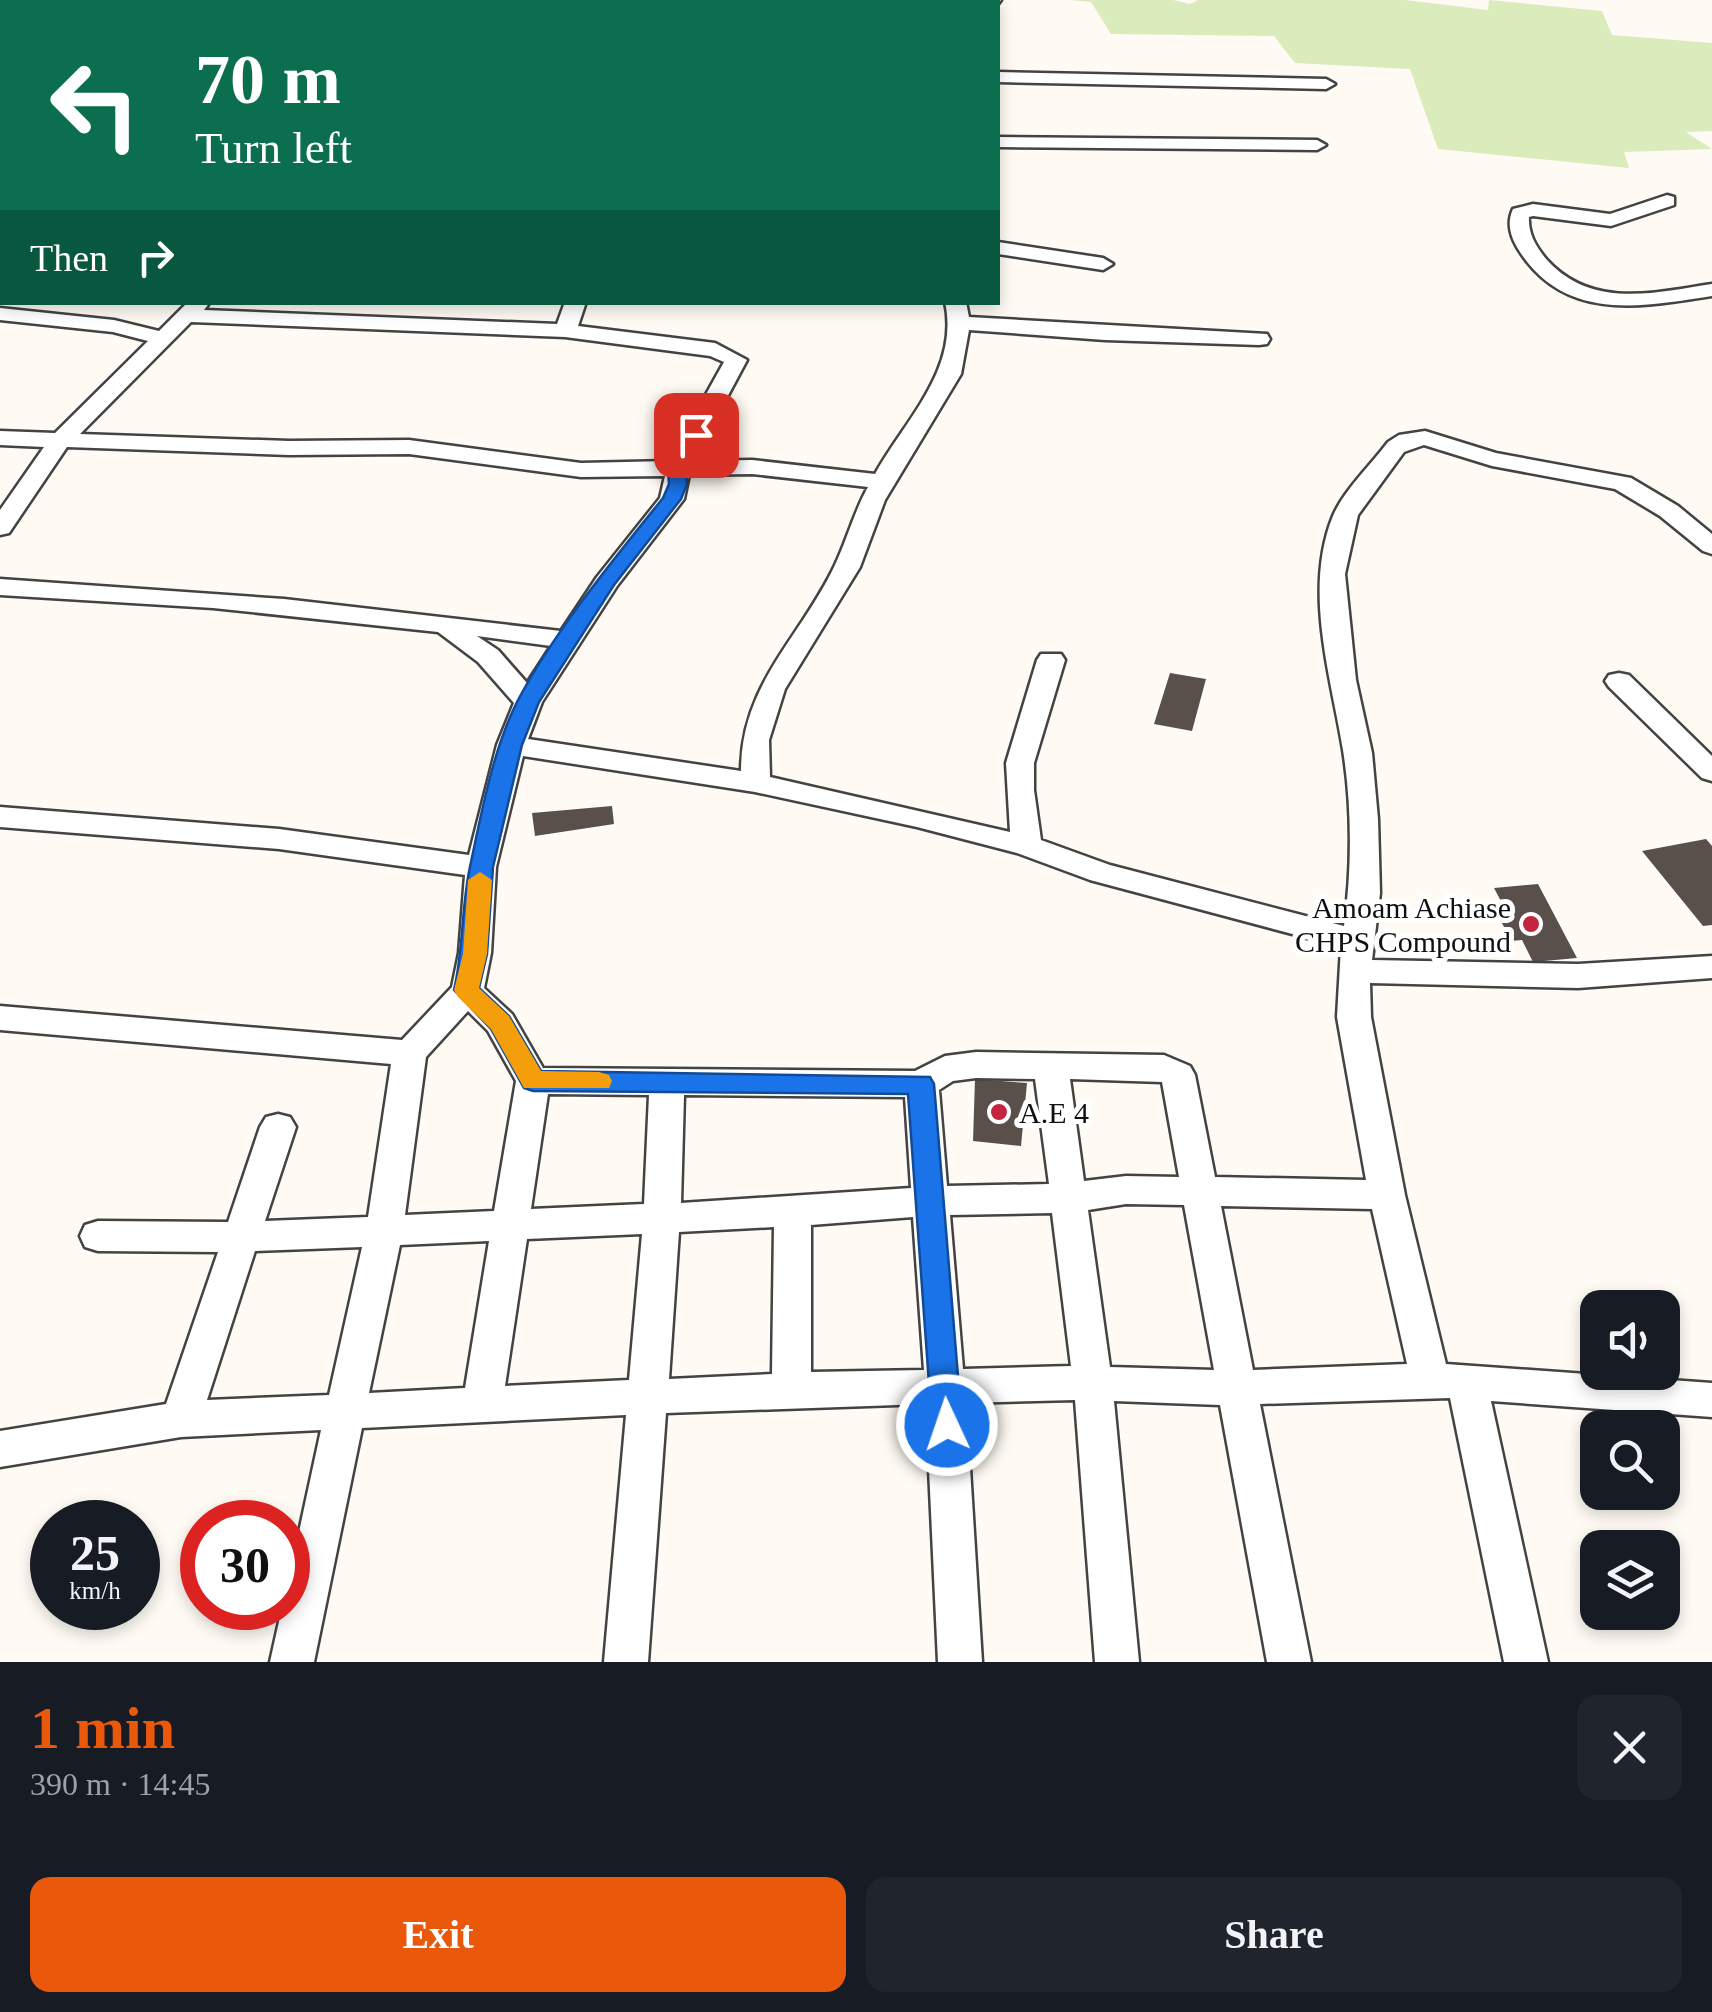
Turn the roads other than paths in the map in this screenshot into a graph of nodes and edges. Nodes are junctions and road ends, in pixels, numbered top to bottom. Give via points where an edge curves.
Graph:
1 (1000, 77) edge
2 (1326, 84) dead end
3 (1000, 142) edge
4 (1317, 146) dead end
5 (1667, 200) dead end
6 (1000, 248) edge
7 (1103, 264) dead end
8 (1712, 290) edge
9 (575, 305) edge
10 (194, 309) edge
11 (957, 313) edge
12 (0, 314) edge
13 (565, 331) junction
14 (160, 338) junction
15 (1259, 339) dead end
16 (0, 438) edge
17 (58, 443) junction
18 (677, 469) junction
19 (884, 482) junction
20 (0, 528) edge
21 (1712, 546) edge
22 (0, 586) edge
23 (441, 625) junction
24 (567, 640) junction
25 (1052, 660) dead end
26 (1619, 680) dead end
27 (528, 702) junction
28 (512, 745) junction
29 (1712, 772) edge
30 (756, 783) junction
31 (0, 817) edge
32 (1026, 846) junction
33 (481, 867) junction
34 (1356, 956) junction
35 (1712, 967) edge
36 (466, 990) junction
37 (0, 1018) edge
38 (410, 1054) junction
39 (1050, 1066) junction
40 (533, 1081) junction
41 (667, 1084) junction
42 (920, 1084) junction
43 (278, 1127) dead end
44 (1197, 1189) junction
45 (1388, 1195) junction
46 (1068, 1198) junction
47 (930, 1202) junction
48 (793, 1212) junction
49 (662, 1218) junction
50 (508, 1225) junction
51 (384, 1231) junction
52 (98, 1236) dead end
53 (242, 1237) junction
54 (1448, 1381) junction
55 (1093, 1383) junction
56 (945, 1386) junction
57 (1234, 1388) junction
58 (792, 1390) junction
59 (646, 1400) junction
60 (1712, 1400) edge
61 (482, 1406) junction
62 (348, 1412) junction
63 (181, 1419) junction
64 (0, 1449) edge
65 (292, 1662) edge
66 (626, 1662) edge
67 (960, 1662) edge
68 (1117, 1662) edge
69 (1289, 1662) edge
70 (1526, 1662) edge

1 - 2 street
3 - 4 street
5 - 8 street via 1611,220 1520,213 1520,235 1541,267 1591,300
6 - 7 street
9 - 13 street
10 - 13 street
10 - 14 street
11 - 15 street via 1105,334
11 - 19 street via 950,374
12 - 14 street via 114,326
13 - 18 street via 733,356 735,367
14 - 17 street
16 - 17 street
17 - 18 street via 409,447 581,470
17 - 20 street
18 - 19 street via 752,467
18 - 24 street via 672,499
19 - 30 street via 847,567 765,702 754,740
21 - 34 street via 1622,483 1492,459 1425,438 1396,448 1346,515 1332,574 1362,787 1364,893
22 - 23 street
23 - 24 street
23 - 27 street via 488,656
24 - 27 street
25 - 32 street via 1020,763
26 - 29 street
27 - 28 street
28 - 30 street
28 - 33 street
30 - 32 street
31 - 33 street via 279,839
32 - 34 street
33 - 36 street
34 - 35 street via 1578,976
34 - 45 street via 1354,1017
36 - 38 street
36 - 40 street via 500,1023
37 - 38 street
38 - 51 street
39 - 42 street via 976,1064 945,1069
39 - 44 street via 1164,1068 1178,1075
39 - 46 street
40 - 41 street
40 - 50 street
41 - 42 street
41 - 49 street
42 - 47 street
43 - 53 street
44 - 45 street
44 - 46 street
44 - 57 street
45 - 54 street
46 - 47 street
46 - 55 street
47 - 48 street
47 - 56 street
48 - 49 street
48 - 58 street
49 - 50 street
49 - 59 street
50 - 51 street
50 - 61 street
51 - 53 street
51 - 62 street
52 - 53 street
53 - 63 street
54 - 57 street
54 - 60 street
54 - 70 street
55 - 56 street
55 - 57 street
55 - 68 street
56 - 58 street
56 - 67 street
57 - 69 street
58 - 59 street
59 - 61 street
59 - 66 street
61 - 62 street
62 - 63 street
62 - 65 street
63 - 64 street

